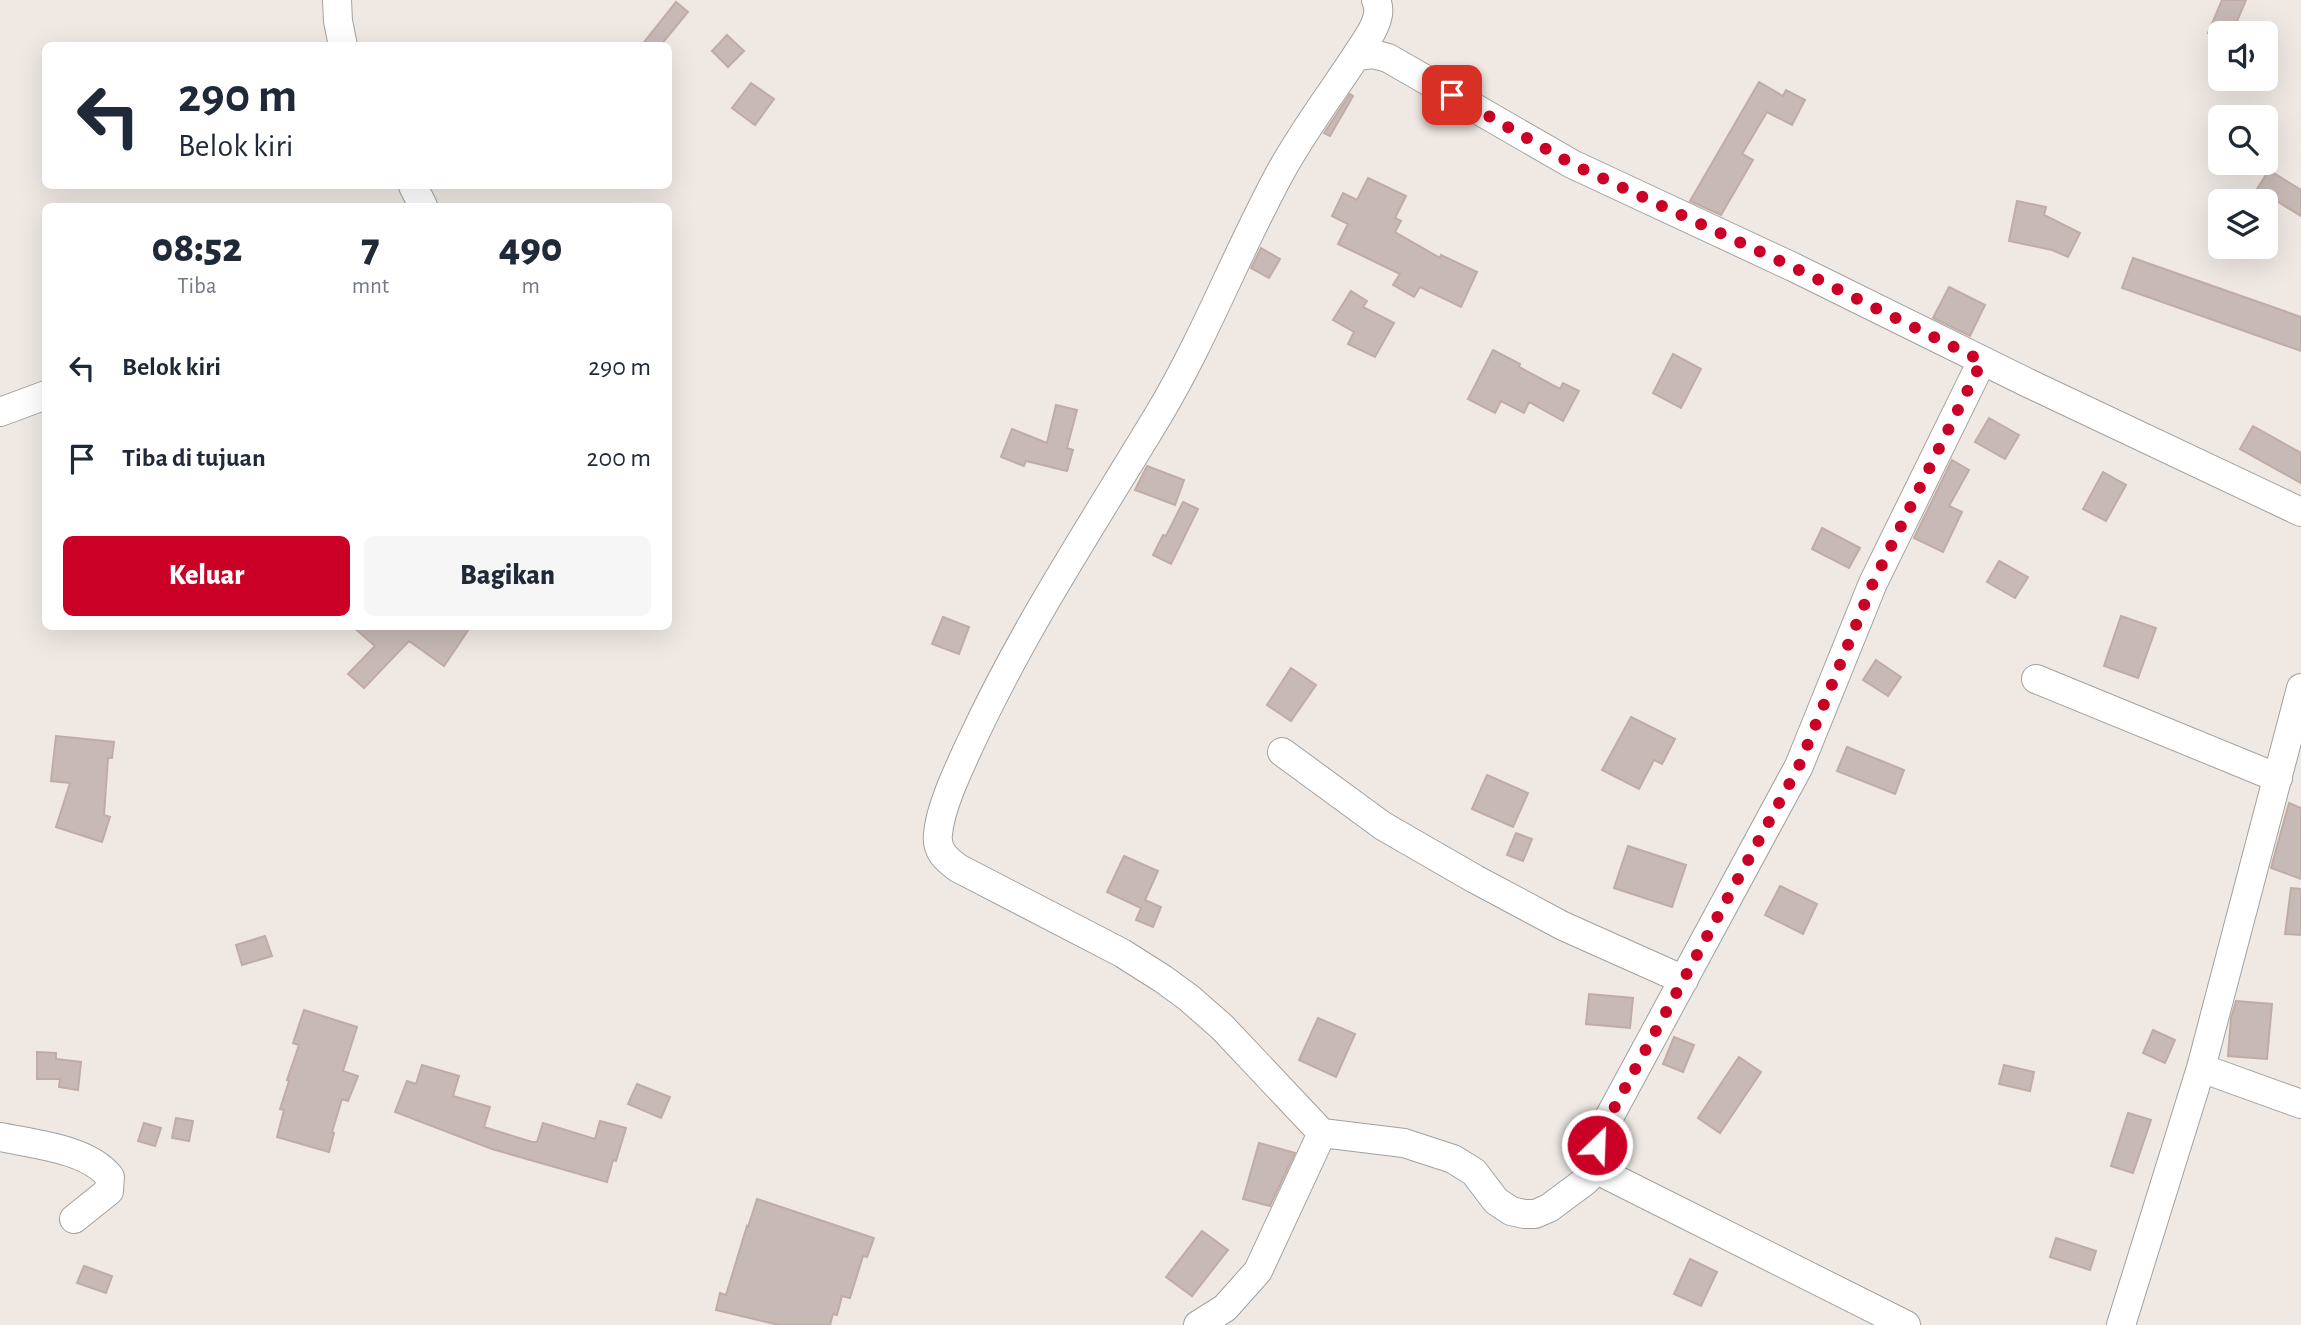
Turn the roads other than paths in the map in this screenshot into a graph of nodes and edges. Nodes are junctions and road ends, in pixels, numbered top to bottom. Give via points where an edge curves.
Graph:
1 (337, 0) edge
2 (1376, 0) edge
3 (342, 42) edge
4 (1357, 56) junction
5 (1982, 361) junction
6 (42, 396) edge
7 (0, 412) edge
8 (2301, 512) edge
9 (2036, 679) dead end
10 (2301, 688) edge
11 (1282, 752) dead end
12 (2277, 778) junction
13 (1684, 980) junction
14 (2202, 1068) junction
15 (2301, 1104) edge
16 (1322, 1133) junction
17 (0, 1137) edge
18 (1601, 1166) junction
19 (74, 1219) dead end
20 (1198, 1325) edge
21 (1906, 1325) edge
22 (2121, 1325) edge

1 - 3 street
2 - 4 street via 1377,20
4 - 5 street via 1388,58 1572,164
4 - 16 street via 1280,171 1187,365 987,707 961,764 937,836 939,849 958,868 1122,953 1189,998
5 - 8 street
5 - 13 street via 1873,583 1799,766
6 - 7 street
9 - 12 street
10 - 12 street
11 - 13 street via 1383,826 1475,879 1563,926
12 - 14 street
13 - 18 street via 1599,1136
14 - 15 street
14 - 22 street
16 - 18 street via 1404,1143 1453,1158 1474,1172 1496,1201 1524,1214 1549,1208
16 - 20 street via 1258,1272 1225,1308
17 - 19 street via 69,1152 104,1168 110,1177 109,1191
18 - 21 street via 1609,1176

